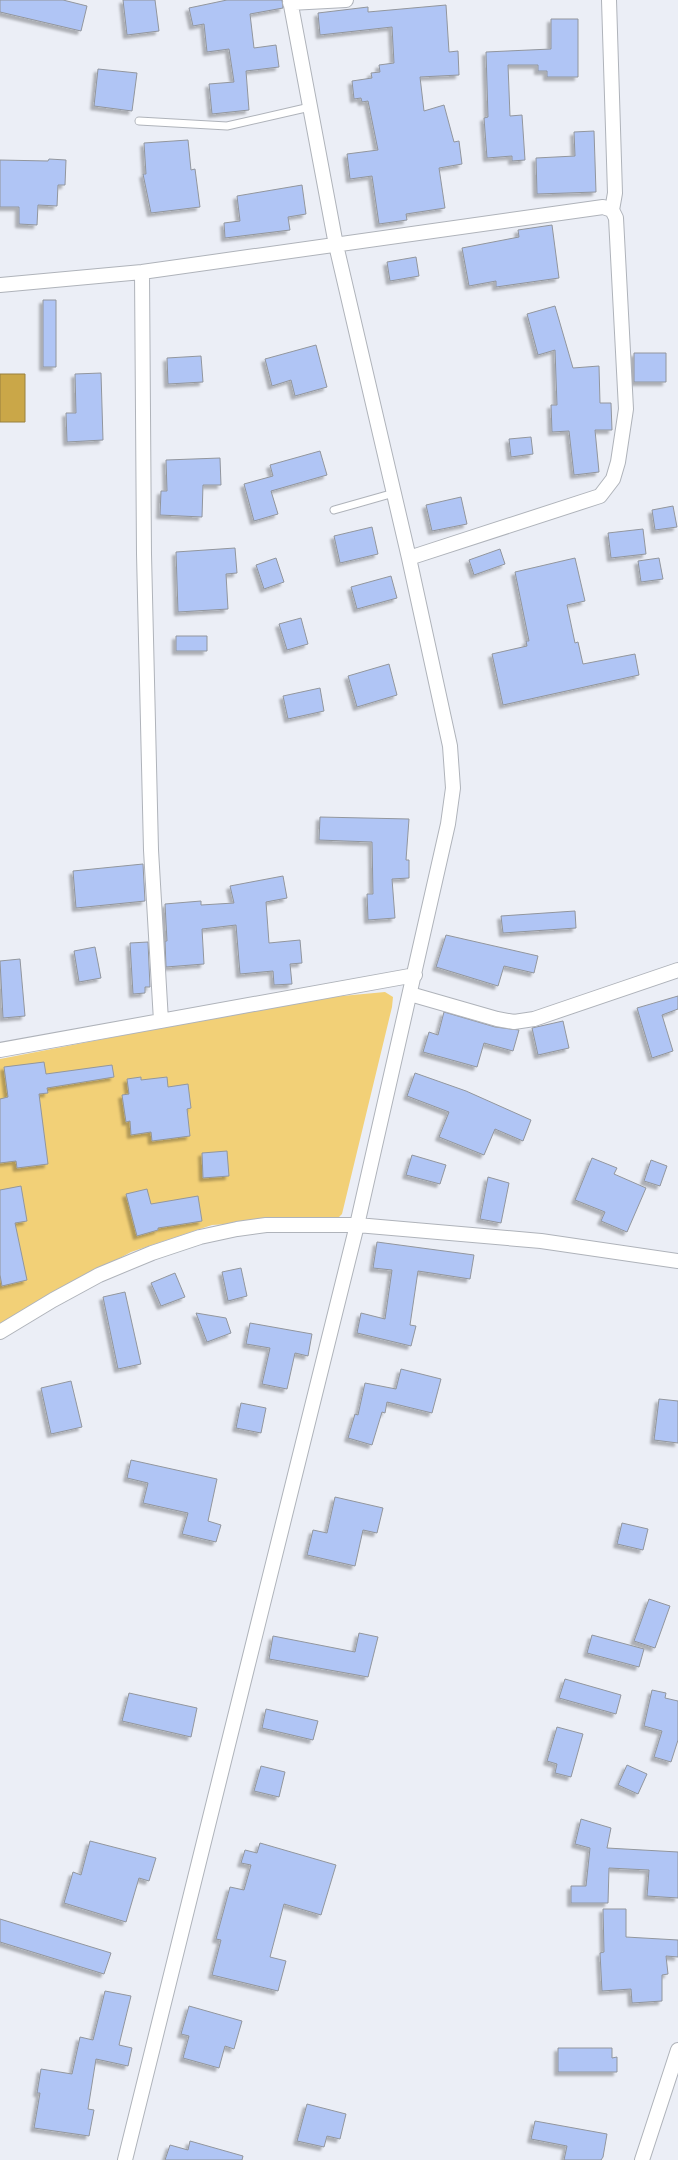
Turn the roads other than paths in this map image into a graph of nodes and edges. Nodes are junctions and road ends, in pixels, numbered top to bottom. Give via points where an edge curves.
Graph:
1 (346, 0) edge
2 (609, 0) edge
3 (290, 1) edge
4 (310, 107) junction
5 (139, 122) dead end
6 (612, 210) junction
7 (336, 245) junction
8 (142, 272) junction
9 (0, 285) edge
10 (394, 493) junction
11 (334, 510) dead end
12 (409, 558) junction
13 (678, 970) edge
14 (415, 975) junction
15 (410, 994) junction
16 (161, 1021) junction
17 (0, 1050) edge
18 (357, 1225) junction
19 (678, 1261) edge
20 (0, 1332) edge
21 (678, 2050) edge
22 (125, 2160) edge
23 (642, 2160) edge

1 - 3 street
2 - 6 street via 615,193
3 - 4 street
4 - 5 lane via 227,126
4 - 7 street
6 - 7 street via 603,207
6 - 12 street via 616,218 626,409 613,479 600,496
7 - 8 street
7 - 10 street
8 - 9 street
8 - 16 street via 144,554 151,850
10 - 11 lane
10 - 12 street
12 - 14 street via 450,746 452,788 448,824
13 - 15 street via 534,1020 514,1022
14 - 15 street
14 - 16 street
15 - 18 street
16 - 17 street
18 - 19 street via 541,1241
18 - 20 street via 266,1225 200,1237 152,1252 99,1275
18 - 22 street
21 - 23 street

